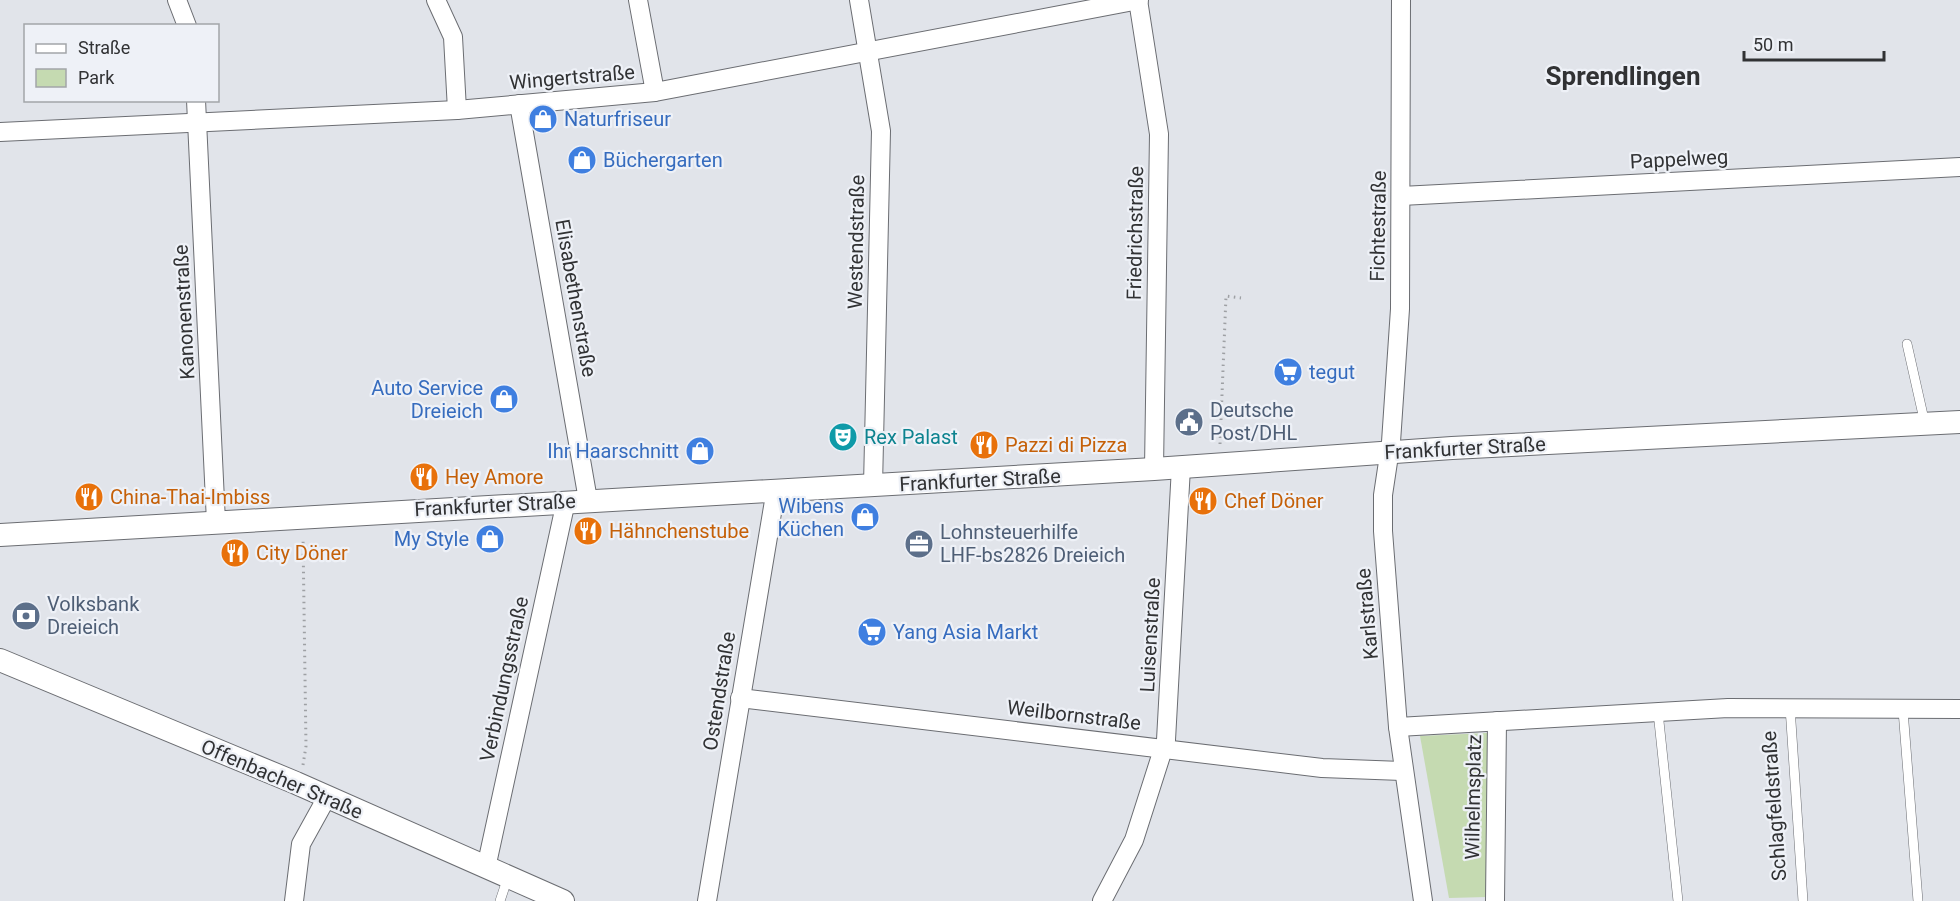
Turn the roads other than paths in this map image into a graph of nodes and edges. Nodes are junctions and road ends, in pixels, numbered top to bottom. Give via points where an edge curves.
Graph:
1 (177, 0) edge
2 (436, 0) edge
3 (638, 0) edge
4 (859, 0) edge
5 (1138, 0) edge
6 (1401, 0) edge
7 (186, 24) edge
8 (868, 50) junction
9 (655, 92) junction
10 (196, 102) edge
11 (519, 104) junction
12 (457, 110) junction
13 (197, 123) junction
14 (0, 132) edge
15 (1960, 167) edge
16 (1401, 196) junction
17 (1907, 344) dead end
18 (1960, 422) edge
19 (1925, 424) junction
20 (1389, 452) junction
21 (1180, 467) junction
22 (1154, 469) junction
23 (873, 486) junction
24 (776, 489) junction
25 (577, 500) junction
26 (216, 522) junction
27 (0, 535) edge
28 (0, 660) edge
29 (740, 698) junction
30 (1790, 707) junction
31 (1960, 709) edge
32 (1903, 710) junction
33 (1658, 712) junction
34 (1497, 721) junction
35 (1398, 727) junction
36 (1163, 748) junction
37 (1402, 771) junction
38 (327, 797) junction
39 (486, 868) junction
40 (508, 877) junction
41 (294, 901) edge
42 (500, 901) edge
43 (563, 901) edge
44 (707, 901) edge
45 (1102, 901) edge
46 (1423, 901) edge
47 (1495, 901) edge
48 (1678, 901) edge
49 (1803, 901) edge
50 (1918, 901) edge

1 - 7 street
2 - 12 street via 453,37
3 - 9 street
4 - 8 street, Westendstraße
5 - 8 street, Wingertstraße
5 - 22 street, Friedrichstraße via 1159,134
6 - 16 street, Fichtestraße
8 - 9 street, Wingertstraße
8 - 23 street, Westendstraße via 881,131
9 - 11 street, Wingertstraße
10 - 13 street, Kanonenstraße
11 - 12 street, Wingertstraße
11 - 25 street, Elisabethenstraße
12 - 13 street, Wingertstraße
13 - 14 street, Wingertstraße
13 - 26 street, Kanonenstraße
15 - 16 street, Pappelweg
16 - 20 street, Fichtestraße via 1400,309
17 - 19 lane
18 - 19 street, Frankfurter Straße
19 - 20 street, Frankfurter Straße
20 - 21 street, Frankfurter Straße
20 - 35 street, Karlstraße via 1383,531
21 - 22 street, Frankfurter Straße
21 - 36 street, Luisenstraße
22 - 23 street, Frankfurter Straße
23 - 24 street, Frankfurter Straße
24 - 25 street, Frankfurter Straße
24 - 29 street, Ostendstraße
25 - 26 street, Frankfurter Straße
25 - 39 street, Verbindungsstraße
26 - 27 street, Frankfurter Straße
28 - 38 street, Offenbacher Straße
29 - 36 street, Weilbornstraße
29 - 44 street, Ostendstraße
30 - 32 street, Schlagfeldstraße
30 - 33 street, Schlagfeldstraße
30 - 49 lane, Schlagfeldstraße
31 - 32 street, Schlagfeldstraße
32 - 50 lane
33 - 34 street, Schlagfeldstraße
33 - 48 lane
34 - 35 street, Wilhelmsplatz
34 - 47 street, Wilhelmsplatz
35 - 37 street, Karlstraße
36 - 37 street, Weilbornstraße via 1346,771
36 - 45 street, Luisenstraße via 1134,840
37 - 46 street
38 - 39 street, Offenbacher Straße
38 - 41 street via 301,844
39 - 40 street, Offenbacher Straße
40 - 42 lane
40 - 43 street, Offenbacher Straße

